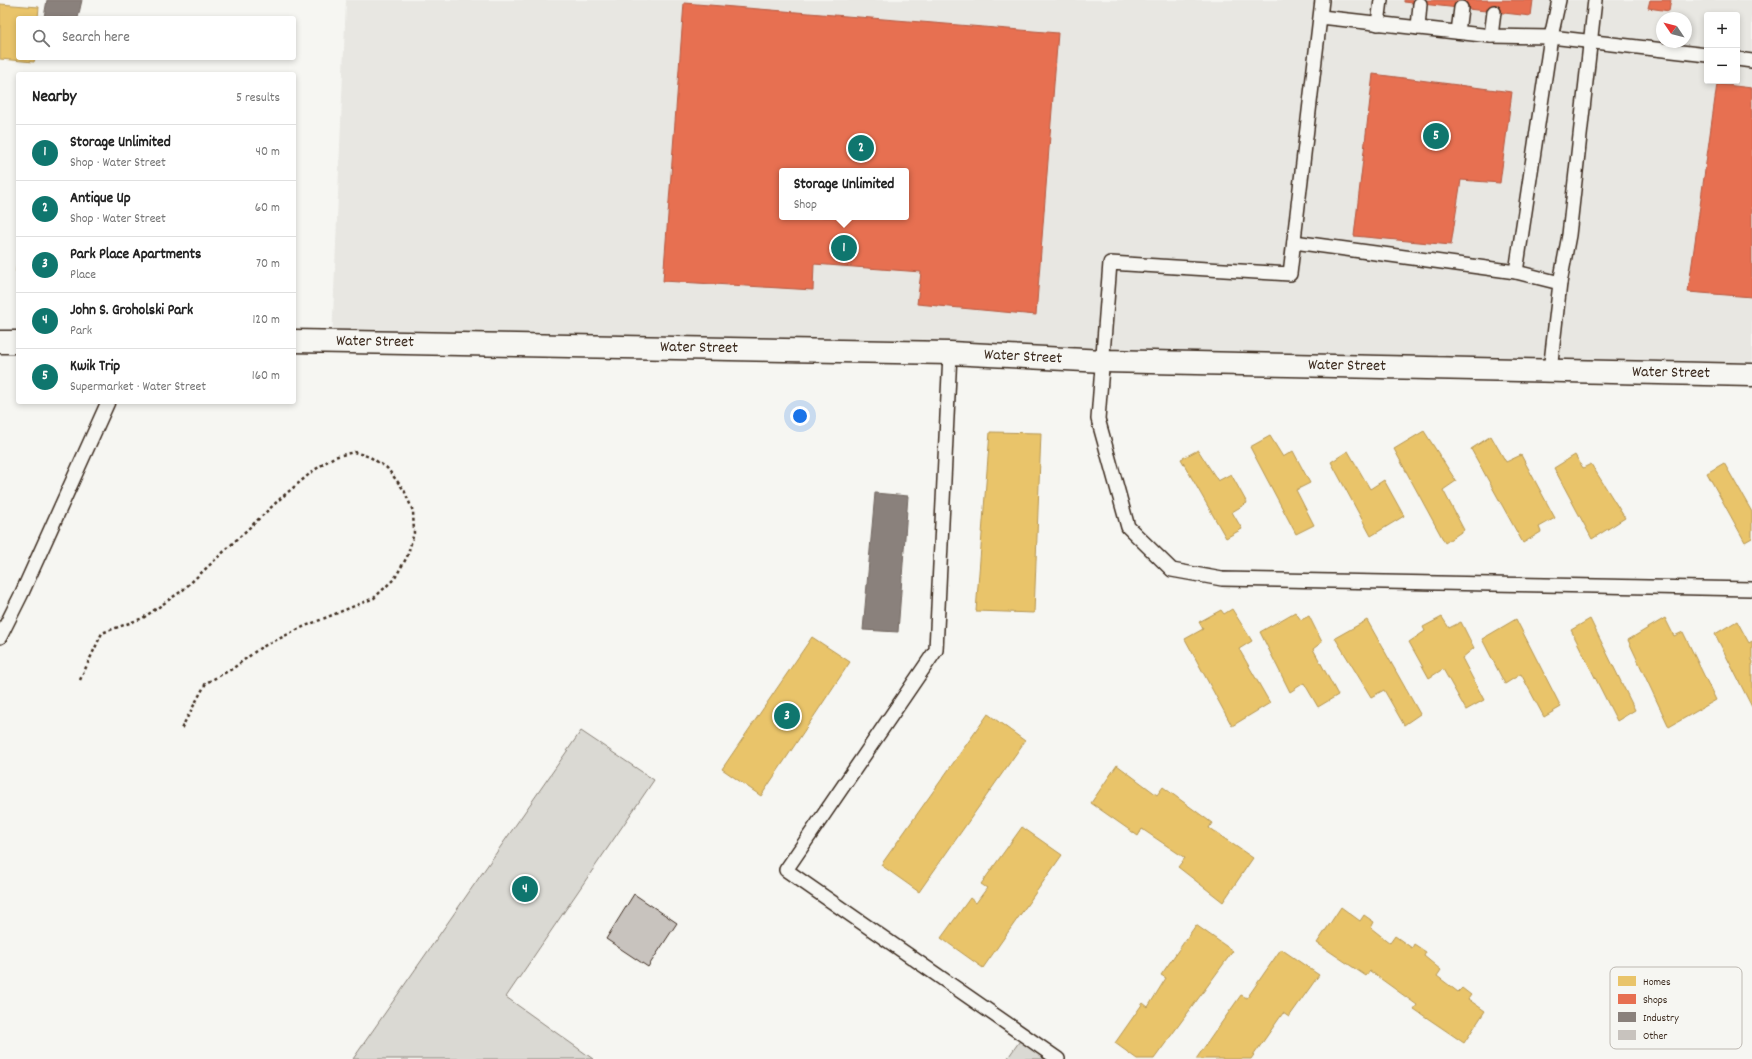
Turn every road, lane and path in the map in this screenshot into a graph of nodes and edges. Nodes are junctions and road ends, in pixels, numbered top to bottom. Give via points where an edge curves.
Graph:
1 (1322, 0) edge
2 (1381, 0) edge
3 (1559, 0) edge
4 (1595, 0) edge
5 (1420, 4) dead end
6 (1461, 8) dead end
7 (1494, 12) dead end
8 (1321, 17) junction
9 (1378, 24) junction
10 (1418, 28) junction
11 (1458, 32) junction
12 (1491, 36) junction
13 (1551, 37) junction
14 (1590, 41) junction
15 (1704, 56) edge
16 (1740, 59) edge
17 (1752, 61) edge
18 (1294, 242) junction
19 (1516, 272) junction
20 (1560, 283) junction
21 (296, 341) edge
22 (0, 342) edge
23 (16, 342) edge
24 (950, 353) junction
25 (1104, 361) junction
26 (1550, 371) junction
27 (1752, 375) edge
28 (107, 404) edge
29 (1752, 589) edge
30 (0, 637) edge
31 (80, 680) dead end
32 (181, 729) dead end
33 (1058, 1059) edge

1 - 8 lane
2 - 9 lane
3 - 13 lane
4 - 14 lane
5 - 10 lane
6 - 11 lane
7 - 12 lane
8 - 9 lane
8 - 18 lane
9 - 10 lane
10 - 11 lane
11 - 12 lane
12 - 13 lane
13 - 14 lane
13 - 19 lane
14 - 15 lane
14 - 20 lane via 1569,235
16 - 17 lane
18 - 19 lane
18 - 25 lane via 1290,274 1110,263
19 - 20 lane
20 - 26 lane
21 - 24 street, Water Street
22 - 23 street
24 - 25 street, Water Street
24 - 33 lane via 936,650 786,870
25 - 26 street, Water Street
25 - 29 lane via 1098,419 1128,527 1172,570 1222,579
26 - 27 street, Water Street
28 - 30 lane
31 - 32 path via 102,633 143,618 183,590 282,498 334,457 354,452 370,457 387,468 404,490 413,511 414,533 407,557 396,578 374,598 260,648 232,669 206,683

